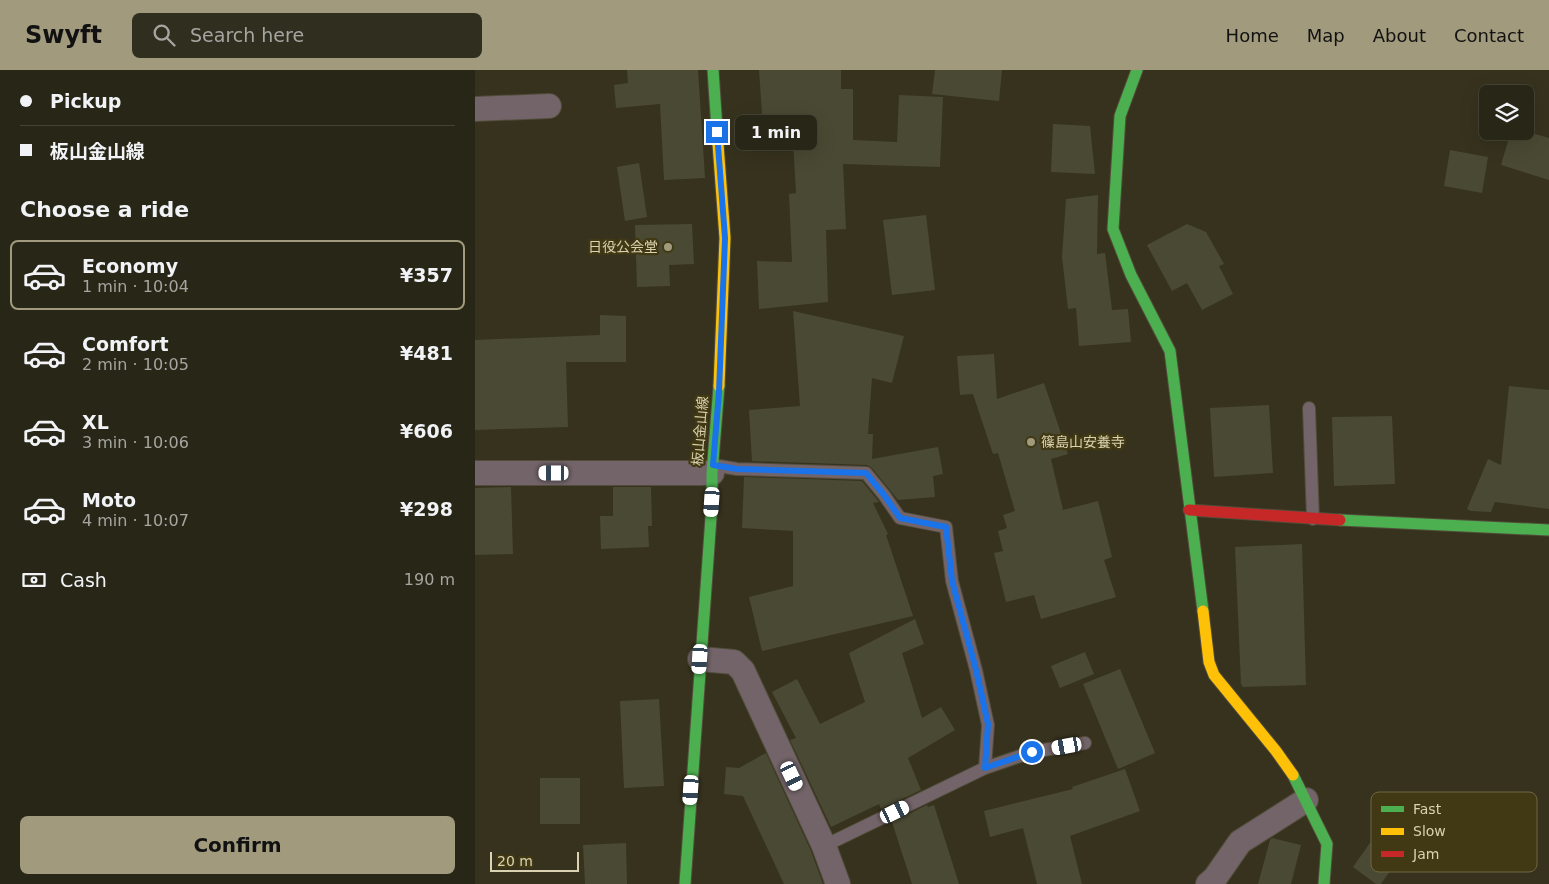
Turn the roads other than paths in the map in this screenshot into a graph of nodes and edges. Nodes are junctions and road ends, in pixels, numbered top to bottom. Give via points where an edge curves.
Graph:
1 (713, 70) edge
2 (1137, 70) edge
3 (549, 106) dead end
4 (475, 109) edge
5 (1309, 408) dead end
6 (712, 469) junction
7 (475, 473) edge
8 (1189, 510) junction
9 (1313, 519) junction
10 (1549, 530) edge
11 (700, 659) junction
12 (1085, 743) dead end
13 (985, 768) junction
14 (1306, 800) junction
15 (824, 846) junction
16 (685, 884) edge
17 (838, 884) edge
18 (1208, 884) edge
19 (1324, 884) edge

1 - 6 street, 板山金山線 via 725,238 719,392
2 - 8 street via 1120,116 1113,229 1131,275 1169,351
3 - 4 street
5 - 9 lane
6 - 7 street
6 - 11 street, 板山金山線
6 - 13 lane via 866,473 900,518 946,527 952,581 988,724
8 - 9 street
8 - 14 street via 1209,662 1214,675 1276,751
9 - 10 street
11 - 15 street via 734,662 743,671
11 - 16 street, 板山金山線
12 - 13 lane via 1032,752
13 - 15 lane
14 - 18 street via 1240,842
14 - 19 street via 1327,844
15 - 17 street

